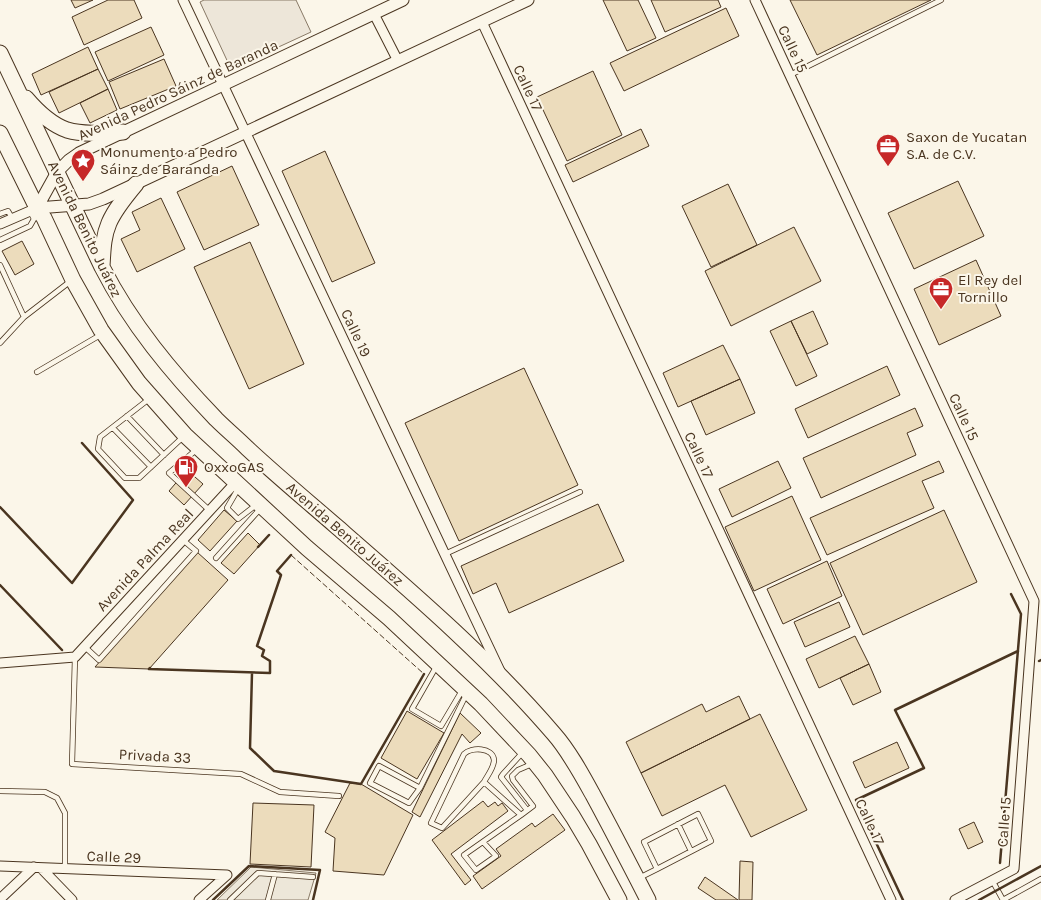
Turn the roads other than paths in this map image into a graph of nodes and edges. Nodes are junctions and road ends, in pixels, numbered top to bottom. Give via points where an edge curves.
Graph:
1 (183, 0) edge
2 (403, 0) edge
3 (528, 0) edge
4 (755, 0) edge
5 (941, 0) edge
6 (374, 14) junction
7 (482, 22) junction
8 (0, 53) edge
9 (398, 61) junction
10 (790, 75) junction
11 (15, 85) junction
12 (223, 85) junction
13 (123, 132) junction
14 (246, 132) junction
15 (0, 133) edge
16 (58, 172) junction
17 (136, 184) junction
18 (73, 206) junction
19 (33, 209) junction
20 (0, 214) edge
21 (12, 218) junction
22 (0, 224) edge
23 (0, 240) edge
24 (0, 264) edge
25 (102, 267) junction
26 (73, 280) junction
27 (24, 317) junction
28 (103, 333) junction
29 (0, 343) edge
30 (37, 372) dead end
31 (152, 397) junction
32 (127, 416) junction
33 (113, 428) junction
34 (185, 435) junction
35 (199, 447) junction
36 (164, 455) junction
37 (151, 467) junction
38 (238, 484) junction
39 (580, 492) dead end
40 (260, 505) junction
41 (210, 510) junction
42 (183, 540) junction
43 (445, 554) junction
44 (216, 558) dead end
45 (85, 647) junction
46 (75, 657) junction
47 (0, 663) edge
48 (438, 664) junction
49 (504, 678) junction
50 (465, 690) junction
51 (525, 750) junction
52 (535, 763) junction
53 (484, 782) junction
54 (420, 788) junction
55 (0, 791) edge
56 (340, 796) dead end
57 (527, 810) junction
58 (521, 815) junction
59 (678, 824) junction
60 (483, 842) junction
61 (691, 851) junction
62 (0, 866) edge
63 (37, 867) junction
64 (65, 868) junction
65 (657, 869) junction
66 (275, 874) junction
67 (313, 877) dead end
68 (637, 879) junction
69 (992, 880) junction
70 (1041, 880) edge
71 (0, 899) edge
72 (72, 900) edge
73 (199, 900) edge
74 (230, 900) edge
75 (268, 900) edge
76 (619, 900) edge
77 (648, 900) edge
78 (891, 900) edge
79 (955, 900) edge
80 (1003, 900) edge

1 - 12 street, Calle 19
2 - 6 street, Avenida Pedro Sáinz de Baranda
3 - 7 street
4 - 10 street, Calle 15
5 - 10 lane
6 - 9 street
6 - 12 street, Avenida Pedro Sáinz de Baranda
7 - 9 street
7 - 78 street, Calle 17
8 - 11 main road, Avenida Benito Juárez
9 - 14 street
10 - 69 street, Calle 15 via 1034,600 1014,869
11 - 13 main road via 48,120 67,130
11 - 16 main road, Avenida Benito Juárez
12 - 13 street, Avenida Pedro Sáinz de Baranda
12 - 14 street, Calle 19
13 - 16 street, Avenida Pedro Sáinz de Baranda via 79,153
14 - 17 street
14 - 43 street, Calle 19
15 - 19 main road, Avenida Benito Juárez
16 - 18 main road, Avenida Benito Juárez
16 - 19 street, Avenida Pedro Sáinz de Baranda
17 - 18 street via 89,204
17 - 25 main road via 109,223
18 - 19 street
18 - 25 main road, Avenida Benito Juárez
19 - 21 street
19 - 23 lane via 34,219 30,226
19 - 26 main road, Avenida Benito Juárez via 44,218
20 - 21 lane via 8,211
21 - 22 street
24 - 27 lane
25 - 49 main road, Avenida Benito Juárez via 152,346 218,421
26 - 27 lane
26 - 28 main road, Avenida Benito Juárez
27 - 29 lane
28 - 30 lane
28 - 31 main road, Avenida Benito Juárez
31 - 32 lane
31 - 34 main road, Avenida Benito Juárez
32 - 33 lane
32 - 36 lane
33 - 37 lane
33 - 37 lane via 100,437 98,449 124,478 139,478
34 - 35 main road, Avenida Benito Juárez
34 - 36 lane
35 - 38 main road, Avenida Benito Juárez
35 - 41 lane via 169,474
36 - 37 lane
38 - 40 main road, Avenida Benito Juárez
38 - 40 lane via 227,508 238,518
38 - 41 street, Avenida Palma Real
39 - 43 lane
40 - 44 lane
40 - 48 main road, Avenida Benito Juárez
41 - 42 street, Avenida Palma Real
42 - 45 street, Avenida Palma Real
42 - 45 lane via 196,552 99,660
43 - 49 street, Calle 19
45 - 46 street, Avenida Palma Real
46 - 47 street
46 - 56 lane, Privada 33 via 72,764 241,774 280,792
48 - 50 main road, Avenida Benito Juárez
48 - 50 lane via 412,708 441,726
49 - 68 main road, Avenida Benito Juárez via 557,737 614,832
50 - 51 main road, Avenida Benito Juárez
50 - 54 lane
51 - 52 main road, Avenida Benito Juárez
51 - 57 lane via 501,777
52 - 57 lane via 518,770 512,777 533,806
52 - 76 main road, Avenida Benito Juárez via 573,817
53 - 53 lane via 442,828 431,823 467,751 484,750 493,756 493,766
53 - 58 lane
54 - 54 lane via 409,804 370,783 379,766
55 - 64 lane via 45,792 57,798 65,813
57 - 58 lane
58 - 60 lane
59 - 61 lane
59 - 61 lane via 698,814 712,841
59 - 65 lane via 644,842
60 - 60 lane via 496,856 476,870 464,855
61 - 65 lane
62 - 63 street, Calle 29
63 - 64 street, Calle 29
63 - 71 street
63 - 72 street
64 - 73 street, Calle 29 via 226,875
65 - 68 lane
66 - 67 lane
66 - 74 lane via 258,873
66 - 75 lane
68 - 77 main road, Avenida Benito Juárez
69 - 79 street
69 - 80 lane
70 - 80 lane

